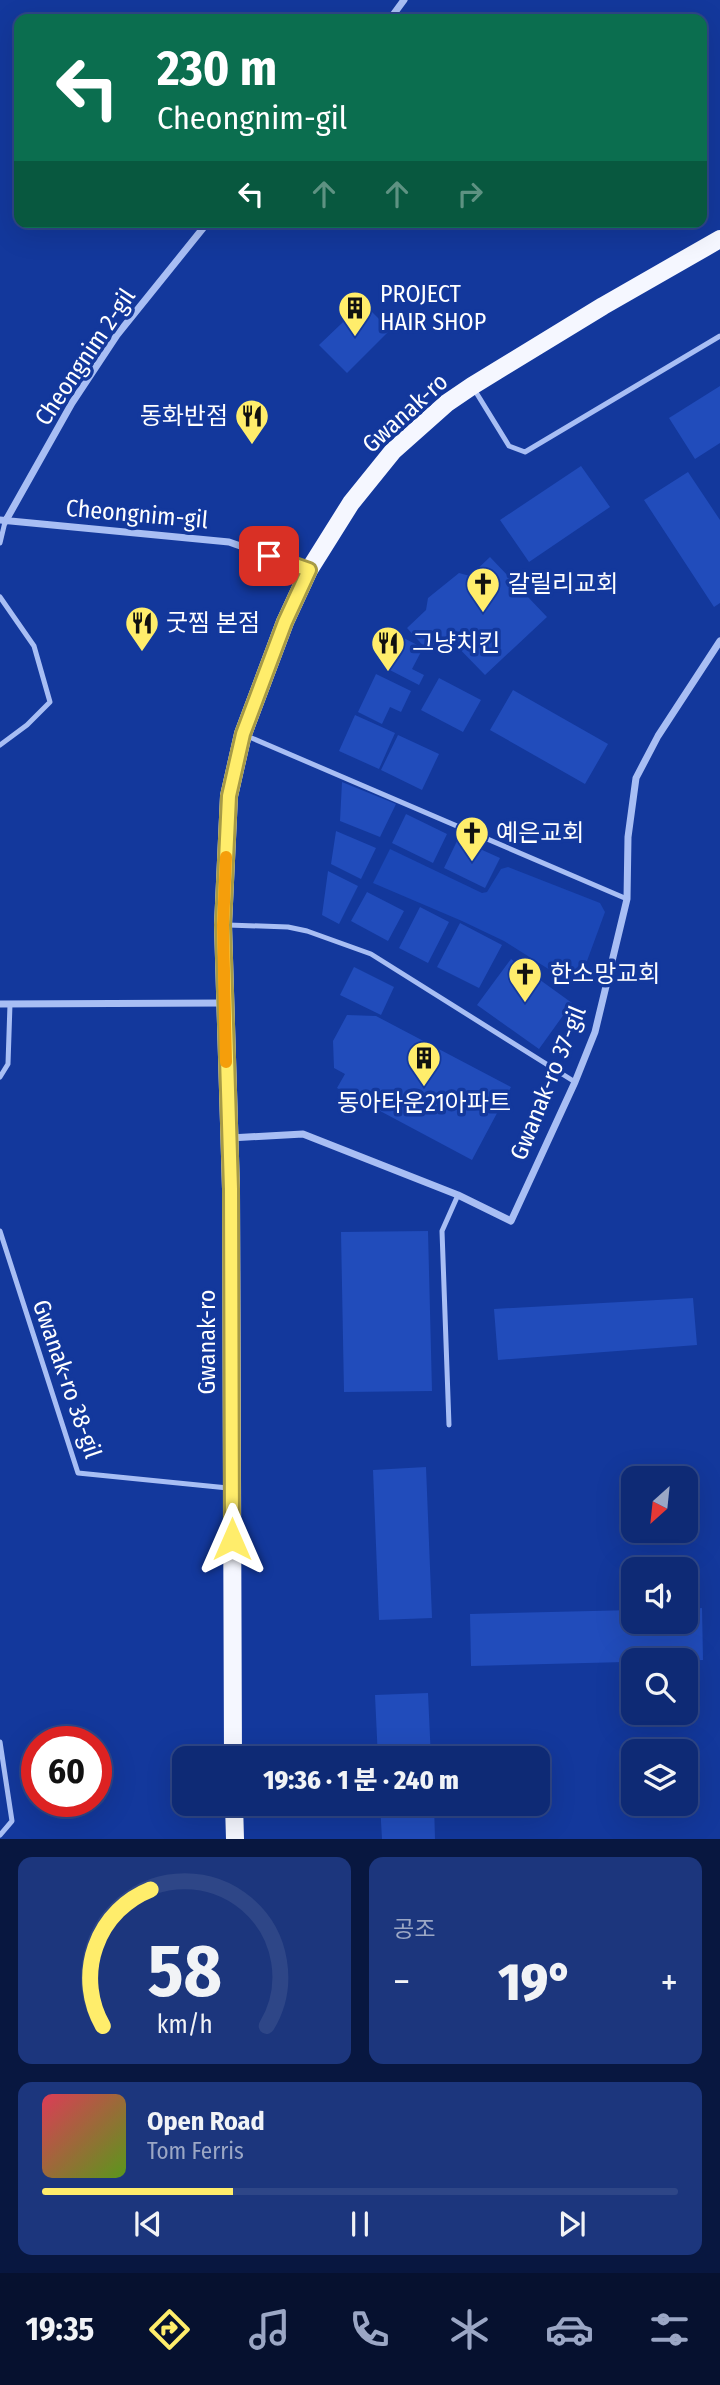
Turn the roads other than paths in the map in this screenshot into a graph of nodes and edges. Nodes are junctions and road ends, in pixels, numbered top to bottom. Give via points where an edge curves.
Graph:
1 (203, 228) edge
2 (720, 239) edge
3 (720, 336) edge
4 (472, 387) junction
5 (3, 521) edge
6 (0, 543) edge
7 (309, 570) junction
8 (0, 597) edge
9 (720, 641) edge
10 (243, 734) junction
11 (0, 746) edge
12 (627, 899) junction
13 (223, 925) junction
14 (10, 1003) junction
15 (226, 1003) junction
16 (0, 1004) edge
17 (0, 1077) edge
18 (575, 1082) junction
19 (229, 1138) junction
20 (458, 1195) junction
21 (0, 1231) edge
22 (449, 1425) dead end
23 (232, 1488) junction
24 (0, 1742) edge
25 (233, 1746) edge
26 (234, 1816) edge
27 (0, 1835) edge
28 (235, 1839) edge

1 - 5 street, Cheongnim 2-gil via 117,335
2 - 4 main road, Gwanak-ro
3 - 4 lane via 526,452 509,446
4 - 7 main road, Gwanak-ro via 393,451 351,503
5 - 6 lane
5 - 7 street, Cheongnim-gil via 229,542
7 - 10 main road, Gwanak-ro
8 - 11 lane via 34,646 50,702
9 - 12 street, Gwanak-ro 37-gil via 636,778 628,837
10 - 12 lane
10 - 13 main road, Gwanak-ro via 229,796
12 - 18 street, Gwanak-ro 37-gil via 595,1032
13 - 15 main road, Gwanak-ro
13 - 18 lane via 297,929 371,954
14 - 15 street
14 - 16 street
14 - 17 lane via 8,1063
15 - 19 main road, Gwanak-ro
18 - 20 street, Gwanak-ro 37-gil via 511,1221
19 - 20 street, Gwanak-ro 37-gil via 303,1134
19 - 23 main road, Gwanak-ro
20 - 22 lane via 442,1231
21 - 23 lane, Gwanak-ro 38-gil via 78,1473
23 - 25 main road, Gwanak-ro
24 - 27 lane via 12,1821
26 - 28 main road

